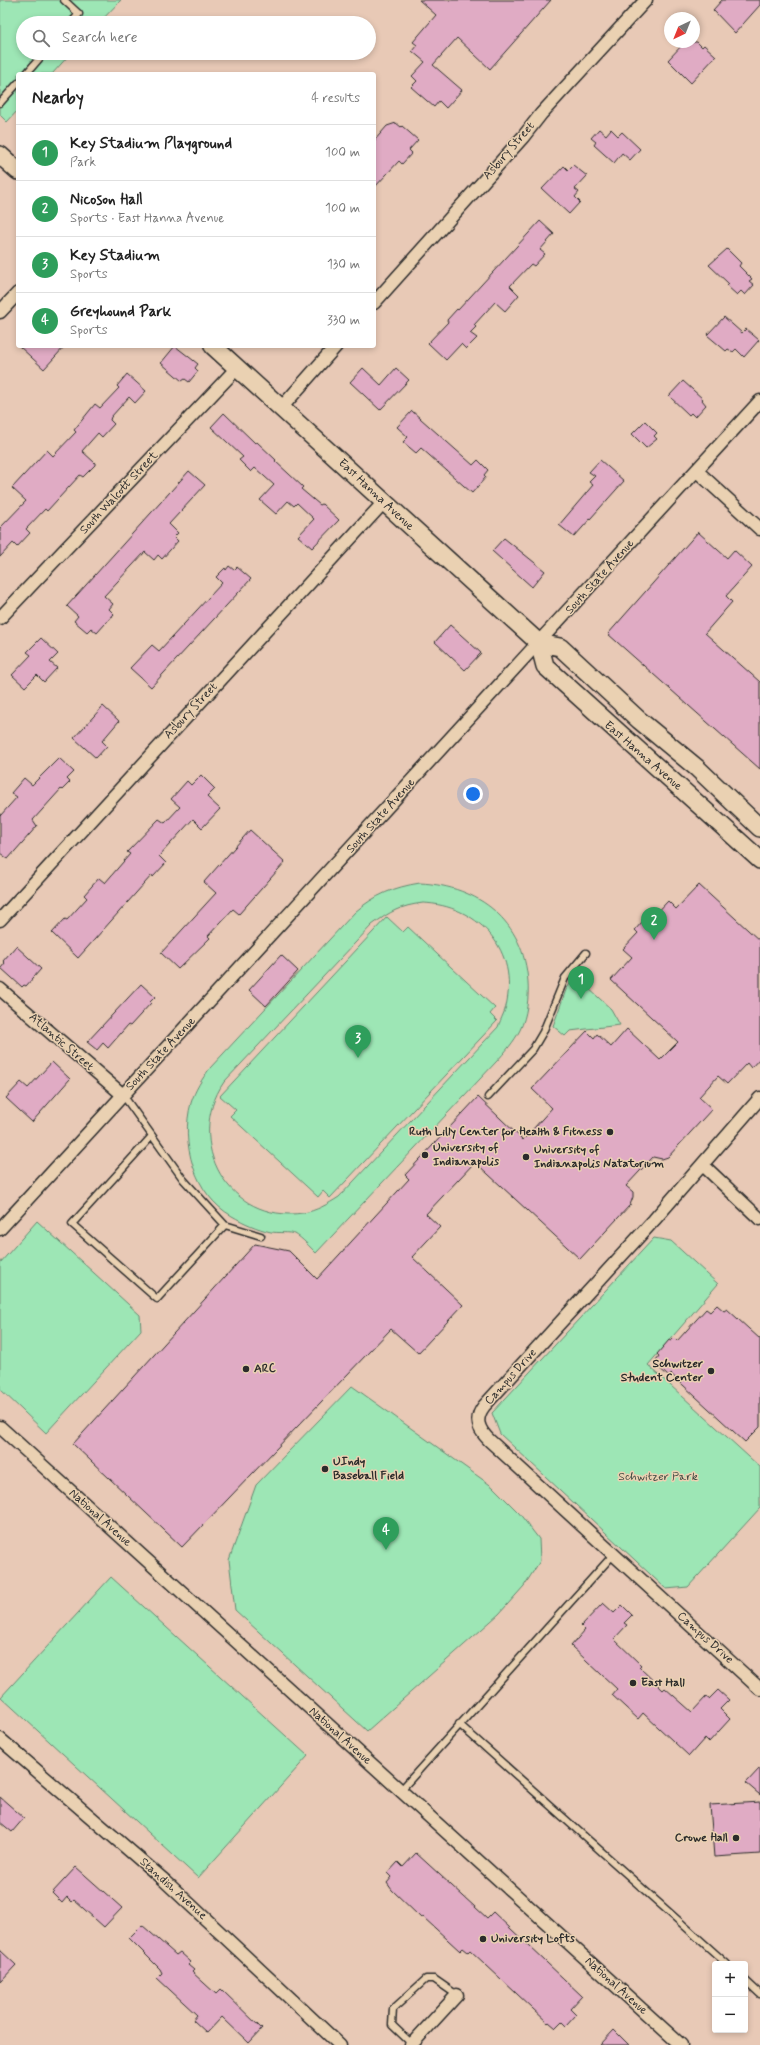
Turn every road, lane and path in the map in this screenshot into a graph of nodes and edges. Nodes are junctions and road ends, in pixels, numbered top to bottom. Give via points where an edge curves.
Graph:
1 (64, 0) edge
2 (646, 0) edge
3 (77, 16) edge
4 (38, 60) edge
5 (28, 72) edge
6 (16, 85) edge
7 (0, 103) edge
8 (0, 155) edge
9 (16, 169) edge
10 (16, 295) edge
11 (376, 302) edge
12 (0, 312) edge
13 (215, 348) edge
14 (334, 348) edge
15 (237, 368) junction
16 (760, 401) edge
17 (282, 407) junction
18 (697, 471) junction
19 (384, 502) junction
20 (760, 529) edge
21 (0, 618) edge
22 (539, 643) junction
23 (760, 828) edge
24 (760, 860) edge
25 (0, 920) edge
26 (586, 953) dead end
27 (0, 989) edge
28 (123, 1095) junction
29 (488, 1097) dead end
30 (760, 1098) edge
31 (152, 1136) junction
32 (703, 1165) junction
33 (760, 1219) edge
34 (225, 1225) junction
35 (0, 1229) edge
36 (261, 1236) dead end
37 (0, 1427) edge
38 (614, 1555) junction
39 (760, 1689) edge
40 (459, 1724) junction
41 (0, 1739) edge
42 (400, 1791) junction
43 (724, 1961) edge
44 (748, 1983) edge
45 (760, 1994) edge
46 (457, 1995) joint
47 (340, 2045) edge
48 (411, 2045) edge
49 (681, 2045) edge

1 - 3 lane via 79,14
2 - 11 street, Asbury Street via 541,114
4 - 5 lane
6 - 7 lane
8 - 9 main road
10 - 12 street
13 - 15 main road, East Hanna Avenue
14 - 17 street
15 - 17 main road, East Hanna Avenue
15 - 21 street, South Walcott Street
16 - 18 street, South State Avenue
17 - 19 main road, East Hanna Avenue
18 - 20 street
18 - 22 street, South State Avenue
19 - 22 main road, East Hanna Avenue
19 - 25 street, Asbury Street
22 - 23 main road, East Hanna Avenue via 560,648 639,720 697,768
22 - 24 main road, East Hanna Avenue via 545,666
22 - 28 street, South State Avenue
26 - 29 lane via 565,978 543,1032 533,1049
27 - 28 street, Atlantic Street
28 - 31 lane
28 - 35 street, South State Avenue
30 - 32 street, Campus Drive
31 - 34 lane via 184,1179
31 - 34 lane via 72,1224 157,1299
32 - 33 street
32 - 38 street, Campus Drive via 479,1414 478,1426 484,1435
34 - 36 lane
37 - 42 street, National Avenue
38 - 39 street, Campus Drive
38 - 40 lane
40 - 42 lane
40 - 43 lane
41 - 47 street, Standish Avenue via 166,1881
42 - 49 street, National Avenue
44 - 45 lane
46 - 48 street
46 - 48 lane via 434,1980 426,1979 393,2009 392,2025

